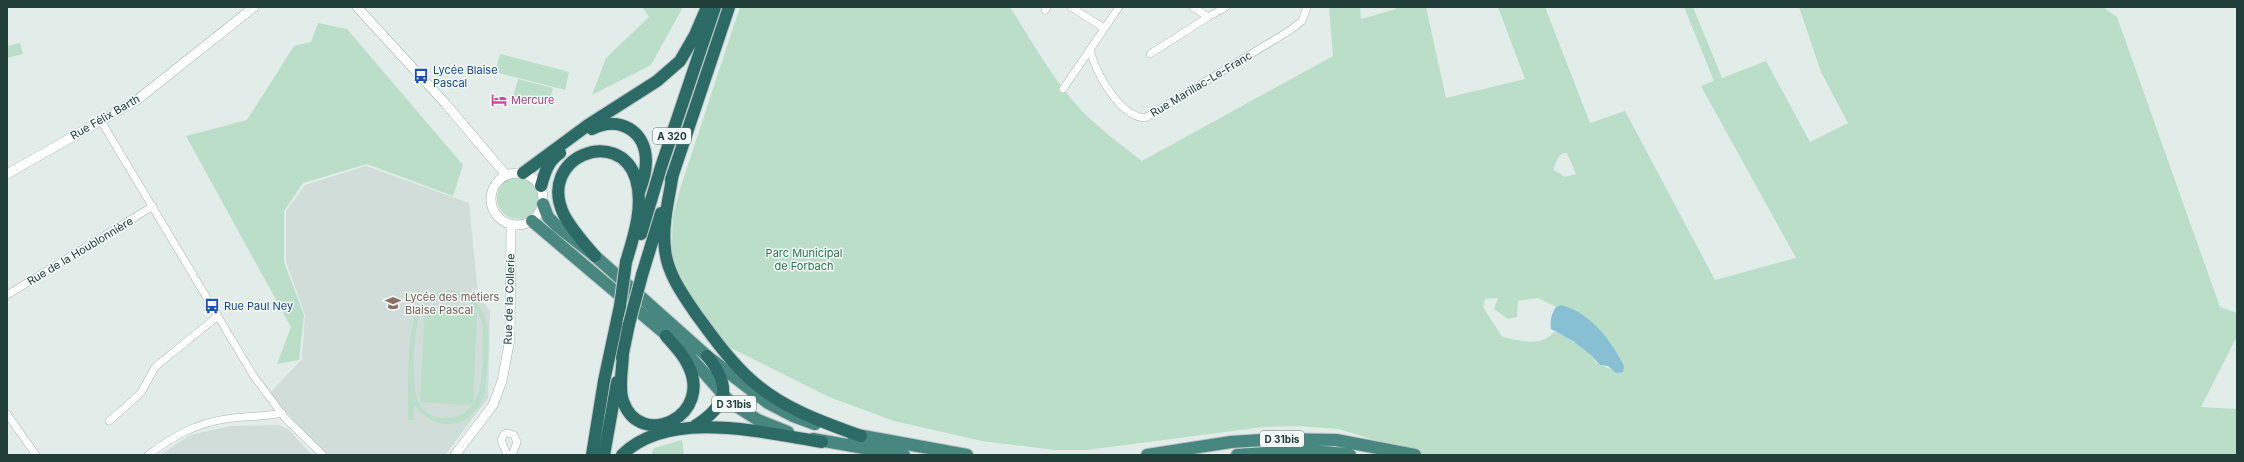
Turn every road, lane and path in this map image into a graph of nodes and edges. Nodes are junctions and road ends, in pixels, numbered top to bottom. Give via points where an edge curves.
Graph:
1 (254, 7) edge
2 (357, 7) edge
3 (707, 7) edge
4 (715, 7) edge
5 (729, 7) edge
6 (1071, 7) edge
7 (1119, 7) edge
8 (1193, 7) edge
9 (1226, 7) edge
10 (1307, 7) edge
11 (1208, 17) junction
12 (1104, 28) junction
13 (1090, 50) junction
14 (1150, 54) dead end
15 (1063, 89) dead end
16 (101, 121) junction
17 (523, 173) junction
18 (673, 173) junction
19 (7, 174) edge
20 (506, 175) junction
21 (541, 186) junction
22 (639, 193) junction
23 (543, 204) junction
24 (153, 206) junction
25 (532, 221) junction
26 (511, 225) junction
27 (595, 256) junction
28 (629, 264) junction
29 (7, 295) edge
30 (218, 316) junction
31 (666, 336) junction
32 (623, 352) junction
33 (707, 356) junction
34 (723, 396) junction
35 (282, 413) junction
36 (7, 414) edge
37 (109, 421) dead end
38 (695, 426) junction
39 (861, 436) junction
40 (822, 442) junction
41 (36, 455) edge
42 (148, 455) edge
43 (323, 455) edge
44 (455, 455) edge
45 (506, 455) edge
46 (512, 455) edge
47 (592, 455) edge
48 (604, 455) edge
49 (622, 455) edge
50 (904, 455) edge
51 (966, 455) edge
52 (1147, 455) edge
53 (1236, 455) edge
54 (1350, 455) edge
55 (1415, 455) edge

1 - 16 street, Rue Félix Barth via 137,100
2 - 20 street via 421,76
3 - 17 highway via 680,61 657,81 588,124
4 - 28 highway, A 320
5 - 18 highway, A 320
6 - 12 street
7 - 12 street
8 - 11 street
9 - 11 street
10 - 13 street, Rue Marillac-Le-Franc via 1302,22 1289,31 1145,118 1137,117 1123,108 1095,68
11 - 14 street
12 - 13 street
13 - 15 street
16 - 19 street, Rue Félix Barth
16 - 24 street
17 - 20 street
17 - 21 street via 530,175
18 - 32 highway, A 320, bridge via 642,275
18 - 39 highway via 665,224 665,249 678,286 695,312 723,351 751,380 778,400 807,416
20 - 26 street via 494,186 491,202 498,216
21 - 22 highway via 546,168 553,157 594,128 607,123 619,123 630,127 637,134 644,150 645,172
21 - 23 street
22 - 27 highway via 636,178 629,166 617,156 593,151 579,156 567,166 560,181 564,214 577,235
22 - 28 highway
23 - 25 street via 539,214
23 - 27 highway, D 31bis via 548,217 556,226
24 - 29 street, Rue de la Houblonnière
24 - 30 street
25 - 26 street via 522,225
25 - 31 highway, D 31bis
26 - 44 street, Rue de la Collerie via 510,339 502,381 493,405
27 - 33 highway, D 31bis
28 - 47 highway, bridge via 604,381
30 - 35 street via 253,375
30 - 37 street via 155,367 141,393
31 - 32 highway via 687,362 694,388 691,403 681,417 669,423 647,424 627,410 622,394
31 - 34 highway, D 31bis via 696,363
32 - 48 highway, A 320
33 - 34 highway via 722,377
33 - 39 highway, D 31bis via 768,403 793,416 830,429
34 - 38 highway via 713,414
34 - 40 highway, D 31bis via 775,429
35 - 42 street via 203,424 169,439
35 - 43 street
36 - 41 street
38 - 40 highway via 721,427
38 - 49 highway via 647,438 631,446
39 - 51 highway, D 31bis
40 - 50 highway, D 31bis
45 - 46 street via 501,440 504,434 508,433 514,435 517,442
52 - 55 highway, D 31bis via 1231,442 1278,439 1336,440
53 - 54 highway, D 31bis via 1284,452

